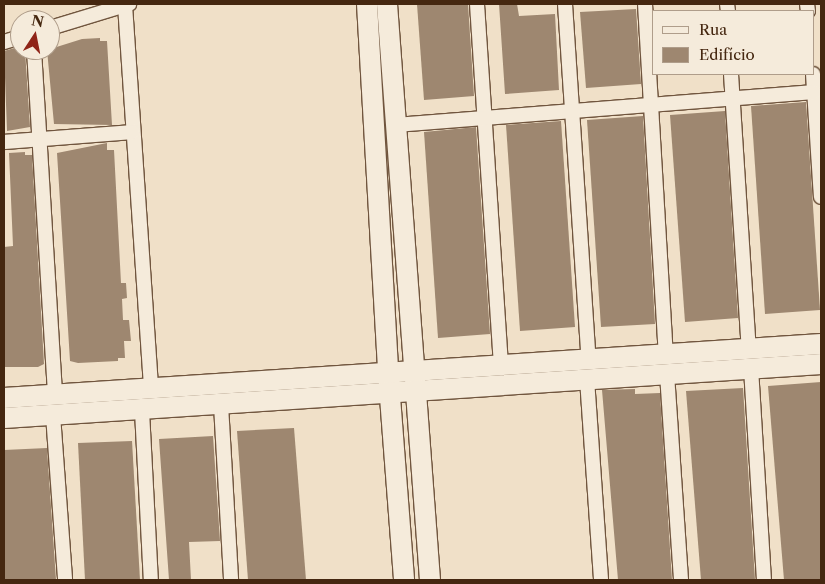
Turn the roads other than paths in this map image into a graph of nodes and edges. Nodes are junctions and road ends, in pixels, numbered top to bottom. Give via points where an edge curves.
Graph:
1 (127, 4) edge
2 (367, 4) edge
3 (388, 4) edge
4 (477, 4) edge
5 (565, 4) edge
6 (645, 4) edge
7 (60, 25) edge
8 (35, 60) edge
9 (731, 75) edge
10 (813, 75) edge
11 (814, 92) junction
12 (733, 97) junction
13 (653, 103) junction
14 (572, 110) junction
15 (485, 118) junction
16 (396, 126) junction
17 (133, 132) junction
18 (40, 139) junction
19 (4, 142) edge
20 (821, 197) edge
21 (821, 344) edge
22 (750, 359) junction
23 (821, 364) edge
24 (666, 365) junction
25 (501, 366) junction
26 (417, 370) junction
27 (588, 370) junction
28 (388, 371) junction
29 (151, 389) junction
30 (418, 391) junction
31 (391, 393) junction
32 (55, 395) junction
33 (4, 398) edge
34 (221, 405) junction
35 (142, 411) junction
36 (54, 415) junction
37 (4, 418) edge
38 (65, 580) edge
39 (151, 580) edge
40 (231, 580) edge
41 (404, 580) edge
42 (430, 580) edge
43 (601, 580) edge
44 (681, 580) edge
45 (764, 580) edge

1 - 7 street
1 - 17 street
2 - 28 street
3 - 16 street
4 - 15 street
5 - 14 street
6 - 13 street
8 - 18 street
9 - 12 street
10 - 11 street
11 - 12 street
11 - 20 street
12 - 13 street
12 - 22 street
13 - 14 street
13 - 24 street
14 - 15 street
14 - 27 street
15 - 16 street
15 - 25 street
16 - 26 street
17 - 18 street
17 - 29 street
18 - 19 street
18 - 32 street
21 - 22 street
22 - 23 street
22 - 24 street
22 - 45 street
24 - 27 street
24 - 44 street
25 - 26 street
25 - 27 street
26 - 28 street
26 - 30 street
27 - 30 street
27 - 43 street
28 - 29 street
28 - 31 street
29 - 32 street
30 - 31 street
30 - 42 street
31 - 34 street
31 - 41 street
32 - 33 street
34 - 35 street
34 - 40 street
35 - 36 street
35 - 39 street
36 - 37 street
36 - 38 street

